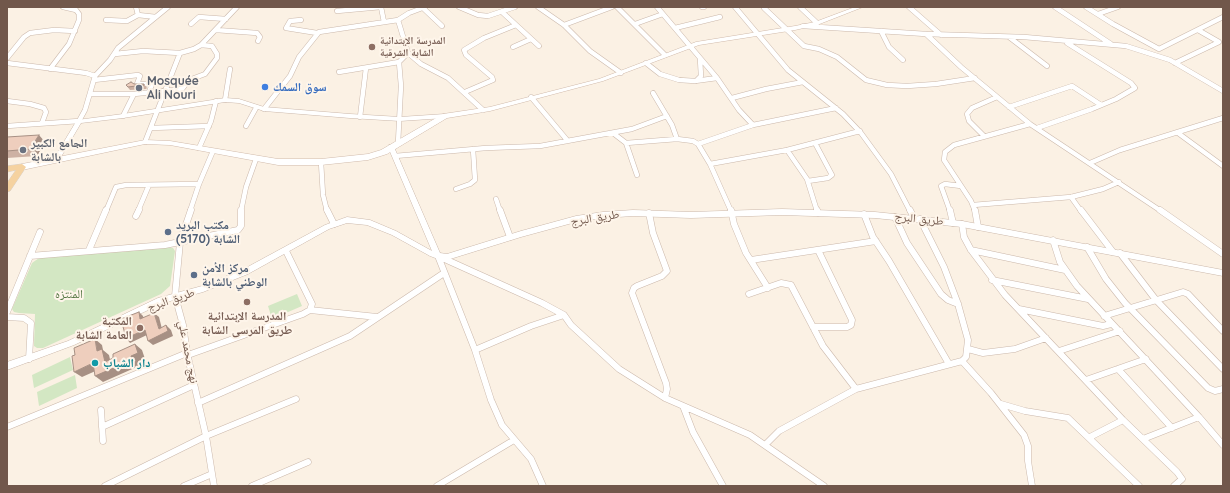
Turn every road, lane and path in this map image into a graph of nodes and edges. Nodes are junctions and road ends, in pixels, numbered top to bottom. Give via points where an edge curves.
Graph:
1 (64, 7) edge
2 (136, 7) edge
3 (168, 7) edge
4 (238, 7) edge
5 (424, 7) edge
6 (459, 7) edge
7 (515, 7) edge
8 (538, 7) edge
9 (612, 7) edge
10 (617, 7) edge
11 (656, 7) edge
12 (735, 7) edge
13 (800, 7) edge
14 (909, 7) edge
15 (1055, 7) edge
16 (1086, 7) edge
17 (1118, 7) edge
18 (71, 8) edge
19 (764, 8) edge
20 (857, 8) edge
21 (504, 9) edge
22 (338, 11) dead end
23 (663, 14) junction
24 (1098, 14) junction
25 (138, 15) junction
26 (156, 17) junction
27 (720, 17) dead end
28 (1223, 17) edge
29 (226, 19) junction
30 (106, 20) dead end
31 (301, 20) dead end
32 (398, 20) junction
33 (384, 22) junction
34 (818, 22) junction
35 (191, 24) dead end
36 (635, 24) junction
37 (516, 25) junction
38 (564, 25) junction
39 (442, 26) dead end
40 (803, 26) junction
41 (675, 28) junction
42 (216, 30) junction
43 (786, 30) junction
44 (1198, 30) junction
45 (75, 31) junction
46 (881, 31) junction
47 (318, 33) junction
48 (758, 34) junction
49 (926, 34) junction
50 (941, 35) junction
51 (1009, 37) junction
52 (531, 39) junction
53 (258, 41) dead end
54 (1065, 42) junction
55 (1111, 44) junction
56 (201, 45) junction
57 (539, 46) dead end
58 (690, 46) junction
59 (513, 48) dead end
60 (1159, 49) junction
61 (1150, 52) junction
62 (180, 53) junction
63 (408, 53) junction
64 (115, 54) junction
65 (665, 55) junction
66 (7, 58) edge
67 (700, 58) junction
68 (902, 60) dead end
69 (1170, 60) junction
70 (399, 62) junction
71 (7, 63) edge
72 (646, 63) junction
73 (1175, 63) junction
74 (1046, 66) dead end
75 (366, 68) junction
76 (50, 69) junction
77 (230, 69) dead end
78 (339, 72) dead end
79 (621, 73) junction
80 (95, 78) junction
81 (717, 78) junction
82 (975, 78) junction
83 (695, 81) junction
84 (804, 82) junction
85 (165, 90) junction
86 (1223, 91) edge
87 (149, 92) junction
88 (465, 92) junction
89 (653, 93) dead end
90 (90, 94) junction
91 (134, 94) junction
92 (997, 97) junction
93 (531, 98) junction
94 (732, 98) junction
95 (225, 100) junction
96 (7, 101) edge
97 (216, 101) junction
98 (1101, 106) junction
99 (1009, 107) junction
100 (256, 108) junction
101 (836, 108) junction
102 (264, 109) junction
103 (483, 110) junction
104 (157, 111) junction
105 (123, 116) junction
106 (445, 116) junction
107 (667, 116) junction
108 (360, 117) junction
109 (1223, 118) edge
110 (400, 119) junction
111 (79, 121) junction
112 (42, 124) junction
113 (1030, 124) junction
114 (753, 125) junction
115 (7, 126) edge
116 (209, 126) junction
117 (246, 126) dead end
118 (151, 128) junction
119 (1037, 128) junction
120 (860, 131) junction
121 (613, 133) junction
122 (1178, 133) junction
123 (984, 136) junction
124 (678, 139) junction
125 (567, 140) junction
126 (146, 142) junction
127 (398, 143) junction
128 (626, 143) junction
129 (815, 143) junction
130 (698, 144) junction
131 (392, 147) junction
132 (199, 148) junction
133 (473, 149) junction
134 (786, 150) junction
135 (213, 151) junction
136 (395, 156) junction
137 (56, 160) junction
138 (256, 160) junction
139 (321, 162) junction
140 (1090, 163) junction
141 (710, 164) junction
142 (1223, 166) edge
143 (22, 167) junction
144 (10, 169) edge
145 (637, 175) dead end
146 (7, 180) edge
147 (808, 181) junction
148 (1119, 182) junction
149 (199, 184) junction
150 (149, 185) junction
151 (961, 186) junction
152 (7, 188) edge
153 (456, 189) dead end
154 (1071, 197) junction
155 (496, 199) dead end
156 (973, 204) junction
157 (650, 213) junction
158 (732, 213) junction
159 (818, 213) junction
160 (864, 214) junction
161 (136, 216) dead end
162 (895, 217) junction
163 (917, 219) junction
164 (953, 223) junction
165 (334, 224) junction
166 (962, 224) junction
167 (978, 227) junction
168 (40, 232) dead end
169 (510, 237) junction
170 (1053, 240) junction
171 (876, 241) junction
172 (1105, 241) junction
173 (180, 242) junction
174 (1087, 247) junction
175 (1102, 249) junction
176 (89, 250) junction
177 (286, 250) junction
178 (818, 250) junction
179 (971, 250) junction
180 (1117, 252) junction
181 (1223, 254) edge
182 (30, 256) junction
183 (438, 256) junction
184 (751, 260) junction
185 (1065, 270) junction
186 (444, 273) junction
187 (1223, 273) edge
188 (992, 280) junction
189 (768, 288) junction
190 (749, 294) dead end
191 (175, 296) junction
192 (1088, 299) junction
193 (1156, 300) junction
194 (958, 304) junction
195 (1130, 308) junction
196 (1019, 309) junction
197 (310, 310) junction
198 (7, 312) edge
199 (564, 315) junction
200 (1104, 316) junction
201 (7, 317) edge
202 (377, 318) junction
203 (1111, 324) junction
204 (813, 327) junction
205 (1120, 330) junction
206 (1223, 331) edge
207 (1046, 338) junction
208 (968, 349) junction
209 (475, 350) junction
210 (1059, 352) junction
211 (188, 354) junction
212 (29, 359) junction
213 (1146, 359) junction
214 (962, 362) junction
215 (949, 364) junction
216 (7, 366) edge
217 (1118, 369) junction
218 (1223, 369) edge
219 (1086, 380) junction
220 (194, 385) junction
221 (856, 389) junction
222 (1223, 389) edge
223 (296, 398) dead end
224 (665, 398) junction
225 (198, 403) junction
226 (1000, 404) junction
227 (683, 406) junction
228 (101, 410) dead end
229 (1200, 417) junction
230 (1123, 420) junction
231 (7, 427) edge
232 (102, 427) junction
233 (1172, 428) junction
234 (206, 436) junction
235 (1090, 438) junction
236 (1143, 439) junction
237 (514, 440) junction
238 (103, 441) dead end
239 (765, 445) junction
240 (1223, 445) edge
241 (308, 462) dead end
242 (212, 474) junction
243 (105, 486) edge
244 (184, 486) edge
245 (214, 486) edge
246 (252, 486) edge
247 (437, 486) edge
248 (543, 486) edge
249 (723, 486) edge
250 (824, 486) edge
251 (1032, 486) edge
252 (1139, 486) edge
253 (1174, 486) edge

1 - 18 street
2 - 25 street
3 - 26 street
4 - 29 street
5 - 32 street
5 - 39 street
6 - 21 street via 484,16
7 - 21 street
8 - 38 street
9 - 38 street
10 - 36 street
11 - 23 street
12 - 48 street
13 - 34 street
14 - 50 street
15 - 55 street
16 - 24 street
17 - 24 street
18 - 45 street via 79,14
19 - 43 street
20 - 34 main road
21 - 37 street
22 - 33 street via 381,7
23 - 36 street
23 - 41 street
24 - 60 street
25 - 26 street
25 - 30 street via 127,21
26 - 64 street via 120,46
27 - 41 street
28 - 44 street
29 - 35 street via 199,17
29 - 42 street
31 - 47 street via 290,21 286,28
32 - 33 street
32 - 63 street
33 - 47 street
34 - 40 main road
36 - 65 street
37 - 52 street
37 - 88 street via 484,38 464,50 466,55 492,76 493,80
38 - 79 street via 590,51
40 - 43 main road
40 - 46 street
41 - 58 street
42 - 53 street via 260,34
42 - 56 street
43 - 48 main road
43 - 82 street via 803,46 830,53 864,79 872,82 907,86
44 - 60 street
44 - 73 street via 1218,42
45 - 66 street via 30,33
45 - 76 street via 70,44
46 - 49 street
46 - 68 street via 889,47
47 - 102 street via 297,59 290,76
48 - 58 main road
48 - 84 street via 788,70
49 - 50 street
49 - 82 street
50 - 51 street
51 - 54 street
51 - 74 street
52 - 57 street
52 - 59 street
54 - 55 street
54 - 98 street via 1135,86 1133,90
55 - 61 street
56 - 62 street
56 - 85 street via 212,46 217,54 216,61 205,74 189,80 182,89
58 - 65 main road
58 - 67 street
60 - 61 street
60 - 69 street
61 - 69 street
62 - 64 street via 143,51
62 - 85 street
63 - 70 street
63 - 88 street
64 - 80 street
65 - 72 main road
67 - 81 street
67 - 83 street via 702,76
69 - 73 street
70 - 75 street
70 - 110 street
71 - 76 street
72 - 79 main road
72 - 83 street via 660,74 679,80
73 - 86 street
75 - 78 street
75 - 108 street
76 - 80 street via 86,73
77 - 95 street
79 - 93 main road
80 - 87 street via 138,75 140,76 137,84 152,84
80 - 90 street
81 - 83 street
81 - 94 street
82 - 92 street
84 - 94 street
84 - 101 street
85 - 87 street
85 - 104 street
87 - 91 street
88 - 103 street
89 - 107 street
90 - 91 street
90 - 111 street
91 - 105 street
92 - 99 street
92 - 123 street via 972,108 967,114
93 - 103 main road
93 - 125 street
94 - 114 street
95 - 97 street
95 - 100 street via 239,101
96 - 112 street via 44,108 46,112
97 - 104 street
97 - 116 street
98 - 99 street via 1072,86
98 - 119 street
99 - 113 street
100 - 102 street
100 - 117 street
101 - 114 street
101 - 120 street
102 - 108 street
103 - 106 main road
104 - 105 street
104 - 118 street
105 - 111 street
106 - 110 street
106 - 127 main road
107 - 121 street
107 - 124 street
108 - 110 street
109 - 122 street
110 - 127 street
111 - 112 street
111 - 137 street
112 - 115 street
113 - 119 street
113 - 123 street
114 - 130 street
116 - 118 street
116 - 132 street
118 - 126 street
119 - 140 street
120 - 129 street
120 - 163 street via 891,174
121 - 125 street
121 - 128 street
122 - 140 street via 1120,150
122 - 142 street
123 - 151 street via 954,145 945,152 944,160
124 - 128 street
124 - 130 street
125 - 133 street via 528,147
126 - 132 main road
126 - 137 main road
127 - 131 main road
128 - 145 street
129 - 134 street
129 - 147 street via 832,175
130 - 141 street
131 - 136 street
131 - 139 main road via 368,157
132 - 135 main road
133 - 136 street
133 - 153 street via 475,180
134 - 141 street
134 - 147 street
135 - 138 main road
135 - 149 street, نهج محمد علي
136 - 183 street
137 - 143 main road
138 - 139 main road
138 - 173 street via 246,187 240,229
139 - 165 street via 323,195
140 - 148 street
141 - 158 street
143 - 144 main road
143 - 152 main road
144 - 146 main road
147 - 159 street
148 - 154 street
148 - 181 street
149 - 150 street
149 - 173 street, نهج محمد علي
150 - 161 street
150 - 176 street via 116,187
151 - 156 street
151 - 164 street via 941,186
154 - 156 street
154 - 172 street
155 - 169 street
156 - 167 street
157 - 158 street, طريق البرج
157 - 169 street, طريق البرج via 594,216
157 - 224 street via 653,233 667,271 662,276 637,286 632,293 666,383
158 - 159 street, طريق البرج
158 - 184 street via 737,231
159 - 160 street, طريق البرج
160 - 162 street, طريق البرج
160 - 171 street
162 - 163 street, طريق البرج
162 - 194 street via 907,243 941,294
163 - 164 street, طريق البرج
163 - 194 street via 944,268
164 - 166 street, طريق البرج
165 - 177 street, طريق البرج
165 - 183 street, طريق البرج via 354,220 368,222
166 - 167 street, طريق البرج
166 - 179 street via 964,237
167 - 170 street, طريق البرج
168 - 182 street
169 - 183 street, طريق البرج via 447,257
170 - 174 street, طريق البرج
170 - 185 street
171 - 178 street
171 - 215 street
172 - 175 street
172 - 180 street
173 - 176 street
173 - 191 street, نهج محمد علي
174 - 175 street, طريق البرج
174 - 195 street via 1106,279
175 - 180 street, طريق البرج
176 - 182 street
177 - 191 street, طريق البرج via 228,279
177 - 197 street via 312,304
178 - 184 street
178 - 204 street via 852,320 848,327
179 - 185 street
179 - 188 street
180 - 187 street, طريق البرج
180 - 193 street
182 - 198 street
183 - 186 street
183 - 199 street
184 - 189 street
185 - 192 street
186 - 202 street
186 - 209 street
188 - 192 street
188 - 196 street
189 - 190 street
189 - 204 street via 784,282 791,285
191 - 211 street, نهج محمد علي
191 - 212 street, طريق البرج
192 - 200 street
193 - 195 street
193 - 206 street via 1186,293
193 - 218 street
194 - 208 street
195 - 200 street
195 - 222 street via 1208,388 1215,391
196 - 203 street via 1097,325
196 - 207 street
197 - 202 street
197 - 211 street
199 - 209 street
199 - 224 street via 570,325 615,366
200 - 203 street
201 - 212 street via 24,318 31,323
202 - 225 street via 350,336
203 - 205 street
204 - 221 street via 828,353
205 - 210 street
205 - 213 street
207 - 208 street via 1008,350 983,353
207 - 210 street
208 - 214 street
209 - 237 street via 502,425
210 - 219 street
211 - 220 street, نهج محمد علي
211 - 231 street
212 - 216 street, طريق البرج
213 - 217 street
213 - 229 street
214 - 215 street
214 - 226 street
215 - 221 street
217 - 219 street
217 - 233 street
219 - 230 street
220 - 225 street, نهج محمد علي
220 - 232 street
221 - 239 street via 779,431
223 - 234 street
224 - 227 street
225 - 234 street, نهج محمد علي
226 - 235 street via 1025,411 1062,416 1072,421
226 - 251 street via 1026,439
227 - 239 street via 750,435
227 - 249 street via 693,432
228 - 232 street
229 - 233 street
229 - 240 street
230 - 235 street
230 - 236 street
232 - 238 street
233 - 236 street
234 - 242 street, نهج محمد علي
234 - 243 street
235 - 252 street
236 - 253 street via 1181,477 1182,479
237 - 247 street
237 - 248 street via 534,464
239 - 250 street
241 - 246 street
242 - 244 street
242 - 245 street, نهج محمد علي

